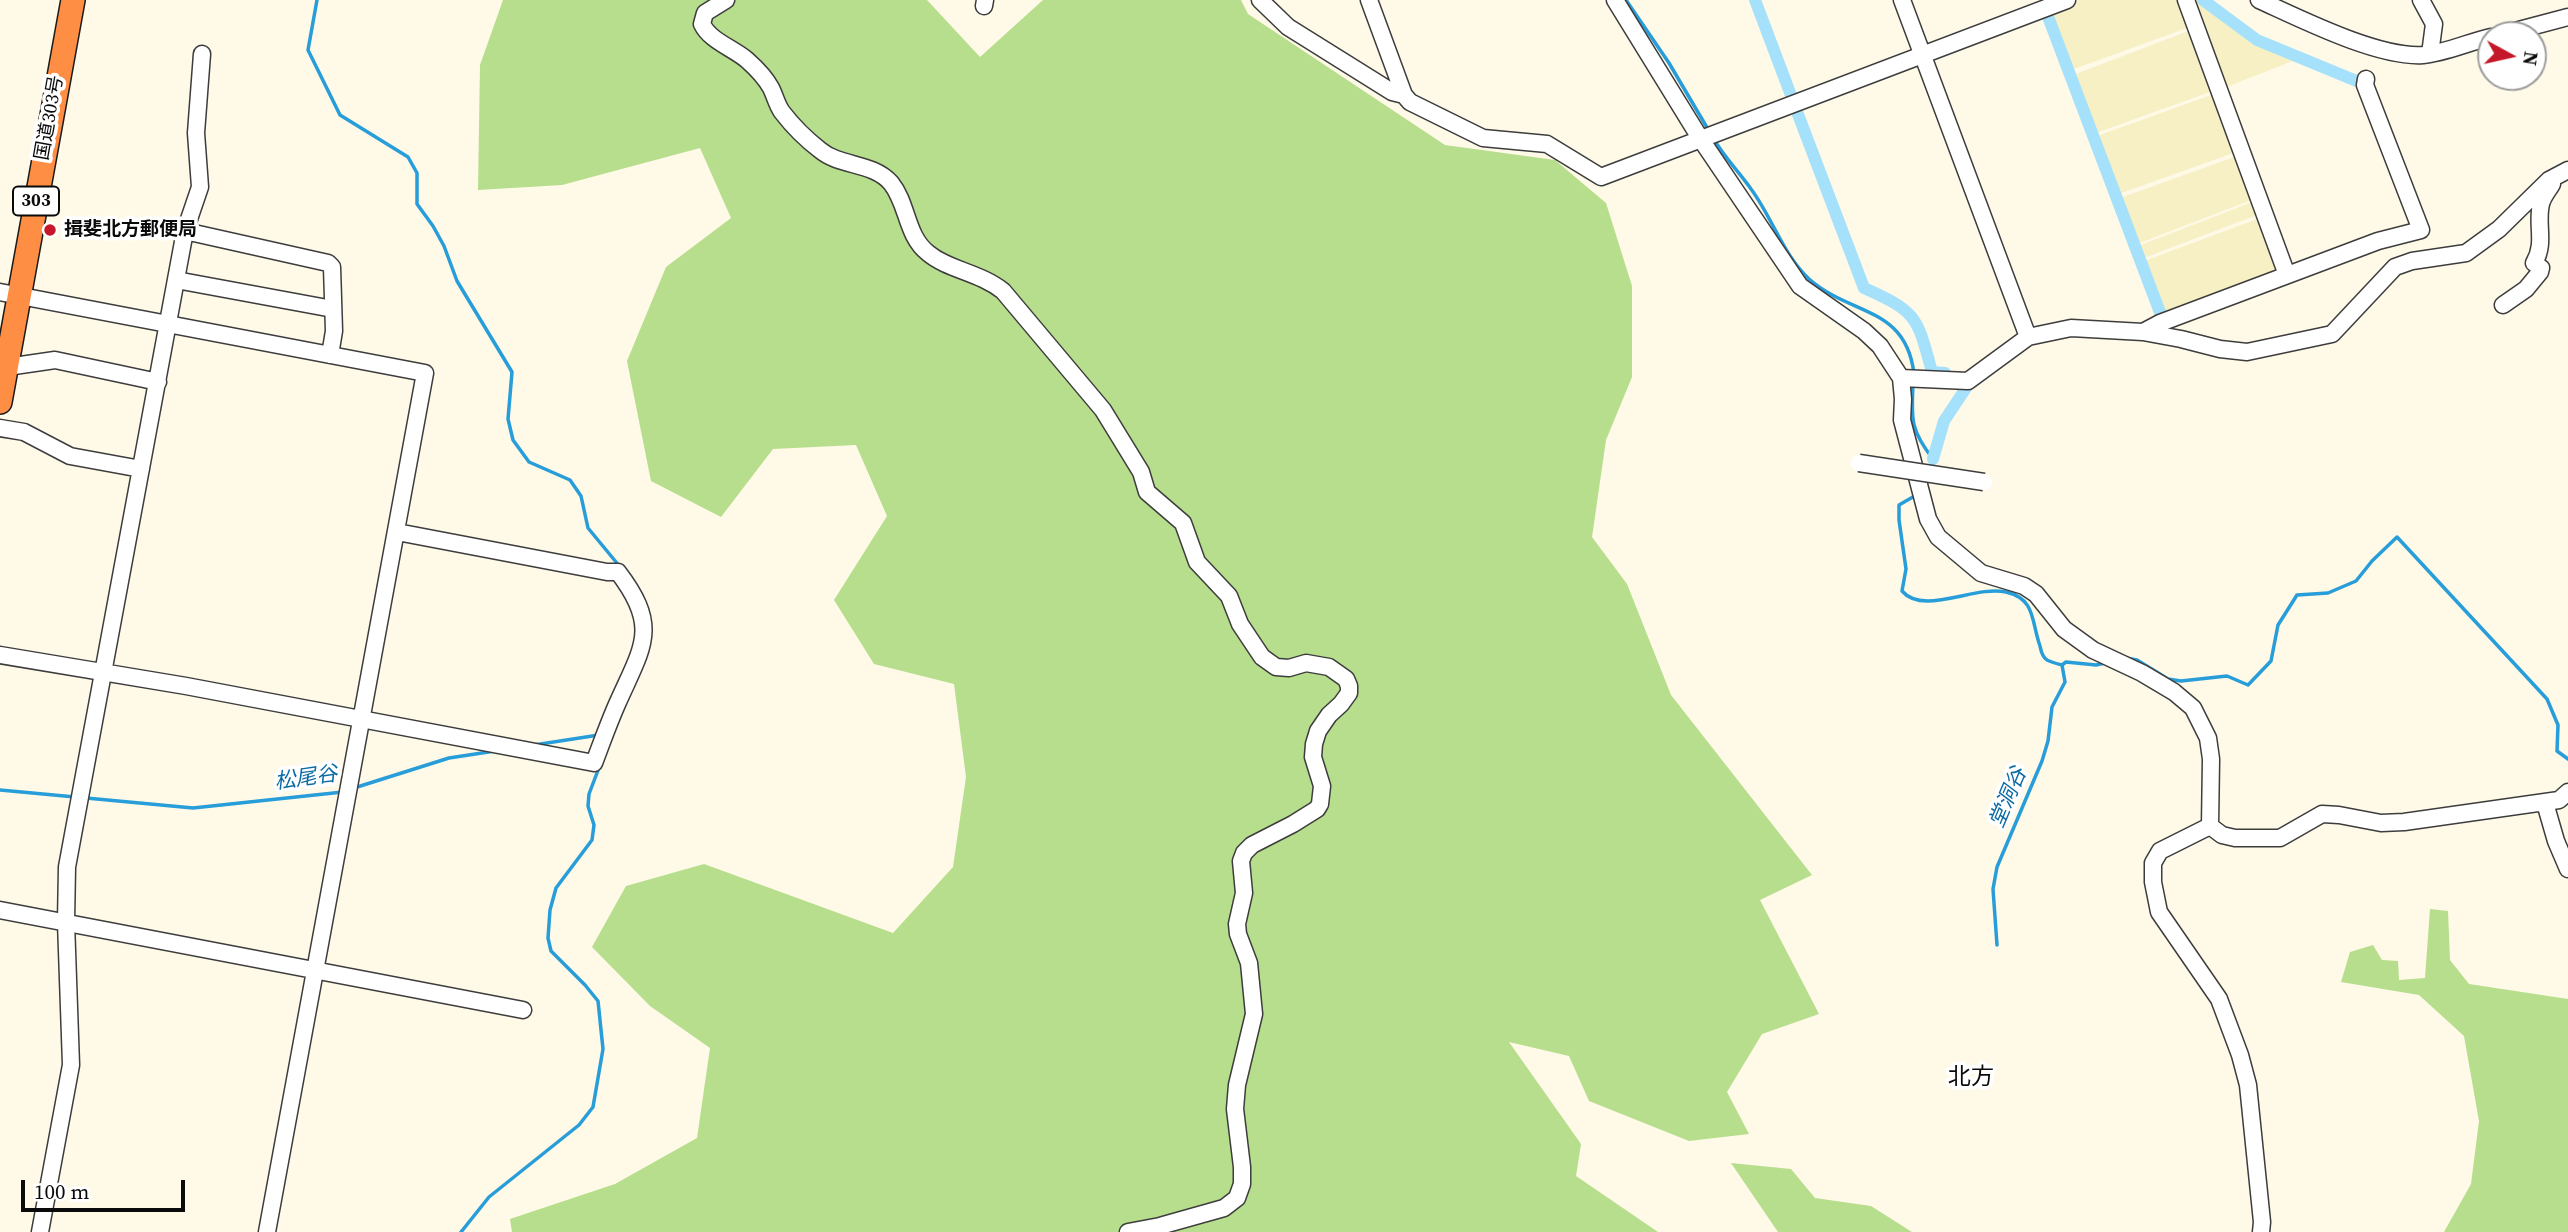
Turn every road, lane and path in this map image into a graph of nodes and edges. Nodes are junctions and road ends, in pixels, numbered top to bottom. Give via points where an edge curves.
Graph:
1 (73, 0) edge
2 (726, 0) edge
3 (1259, 0) edge
4 (1369, 0) edge
5 (1615, 0) edge
6 (1902, 0) edge
7 (2067, 0) edge
8 (2186, 0) edge
9 (2259, 0) edge
10 (2421, 0) edge
11 (2568, 16) edge
12 (2547, 22) edge
13 (2477, 41) edge
14 (202, 54) dead end
15 (2430, 54) junction
16 (1921, 55) junction
17 (2366, 79) dead end
18 (1404, 95) junction
19 (1700, 138) junction
20 (2562, 173) edge
21 (185, 232) junction
22 (2287, 275) junction
23 (176, 280) junction
24 (10, 293) edge
25 (2503, 305) dead end
26 (333, 309) junction
27 (168, 324) junction
28 (2143, 332) junction
29 (2028, 337) junction
30 (330, 355) junction
31 (6, 367) junction
32 (1900, 378) junction
33 (158, 382) junction
34 (0, 402) edge
35 (0, 428) edge
36 (1860, 463) dead end
37 (141, 469) junction
38 (1984, 481) dead end
39 (397, 532) junction
40 (0, 655) edge
41 (104, 672) junction
42 (362, 720) junction
43 (2560, 800) edge
44 (2210, 827) junction
45 (2568, 869) edge
46 (0, 910) edge
47 (66, 922) junction
48 (316, 970) junction
49 (523, 1010) dead end
50 (40, 1232) edge
51 (267, 1232) edge
52 (1128, 1232) edge
53 (2261, 1232) edge

1 - 24 highway, 国道303号 / 303
2 - 52 street via 705,13 702,24 708,33 758,70 782,112 821,152 890,182 925,252 988,279 1003,291 1104,410 1141,472 1147,492 1183,523 1197,562 1229,596 1240,624 1262,657 1276,667 1306,663 1329,667 1349,686 1349,693 1318,731 1314,744 1322,786 1317,809 1252,845 1241,861 1244,893 1237,924 1249,964 1254,1014 1237,1085 1242,1184 1237,1198 1224,1208
3 - 18 street via 1288,27
4 - 18 street
5 - 19 street
6 - 16 street
7 - 16 street
8 - 22 street
9 - 15 street via 2376,48 2403,56
10 - 15 street via 2434,24
11 - 12 street
13 - 15 street
14 - 21 street via 196,134 200,187
16 - 19 street
16 - 29 street
17 - 22 street via 2421,230
18 - 19 street via 1483,138 1547,144 1601,177
19 - 32 street via 1800,286 1872,338
20 - 25 street via 2543,196 2541,242 2533,263 2540,271 2526,289
20 - 28 street via 2466,253 2395,267 2332,334 2247,352
21 - 23 street
21 - 26 street via 328,263
22 - 28 street
23 - 26 street
23 - 27 street
24 - 27 street
24 - 31 highway, 国道303号 / 303
26 - 30 street
27 - 30 street
27 - 33 street
28 - 29 street via 2071,328
29 - 32 street via 1968,381
30 - 39 street via 425,373
31 - 33 street via 55,360
31 - 34 highway, 国道303号 / 303
32 - 44 street via 1902,420 1928,519 1938,537 1981,573 2036,594 2064,629 2093,650 2142,673 2193,708 2208,738
33 - 37 street
35 - 37 street via 24,432 70,456
36 - 38 street, bridge
37 - 41 street
39 - 42 street
39 - 42 street via 618,572 640,609 644,636 637,664 594,763
40 - 41 street
41 - 42 street
41 - 47 street via 67,867
42 - 48 street
43 - 44 street via 2404,822 2322,814 2280,838 2235,838
43 - 45 street via 2556,841
44 - 53 street via 2160,851 2153,863 2153,882 2159,912 2219,999 2240,1055 2251,1109
46 - 47 street
47 - 48 street
47 - 50 street via 71,1065
48 - 49 street
48 - 51 street

